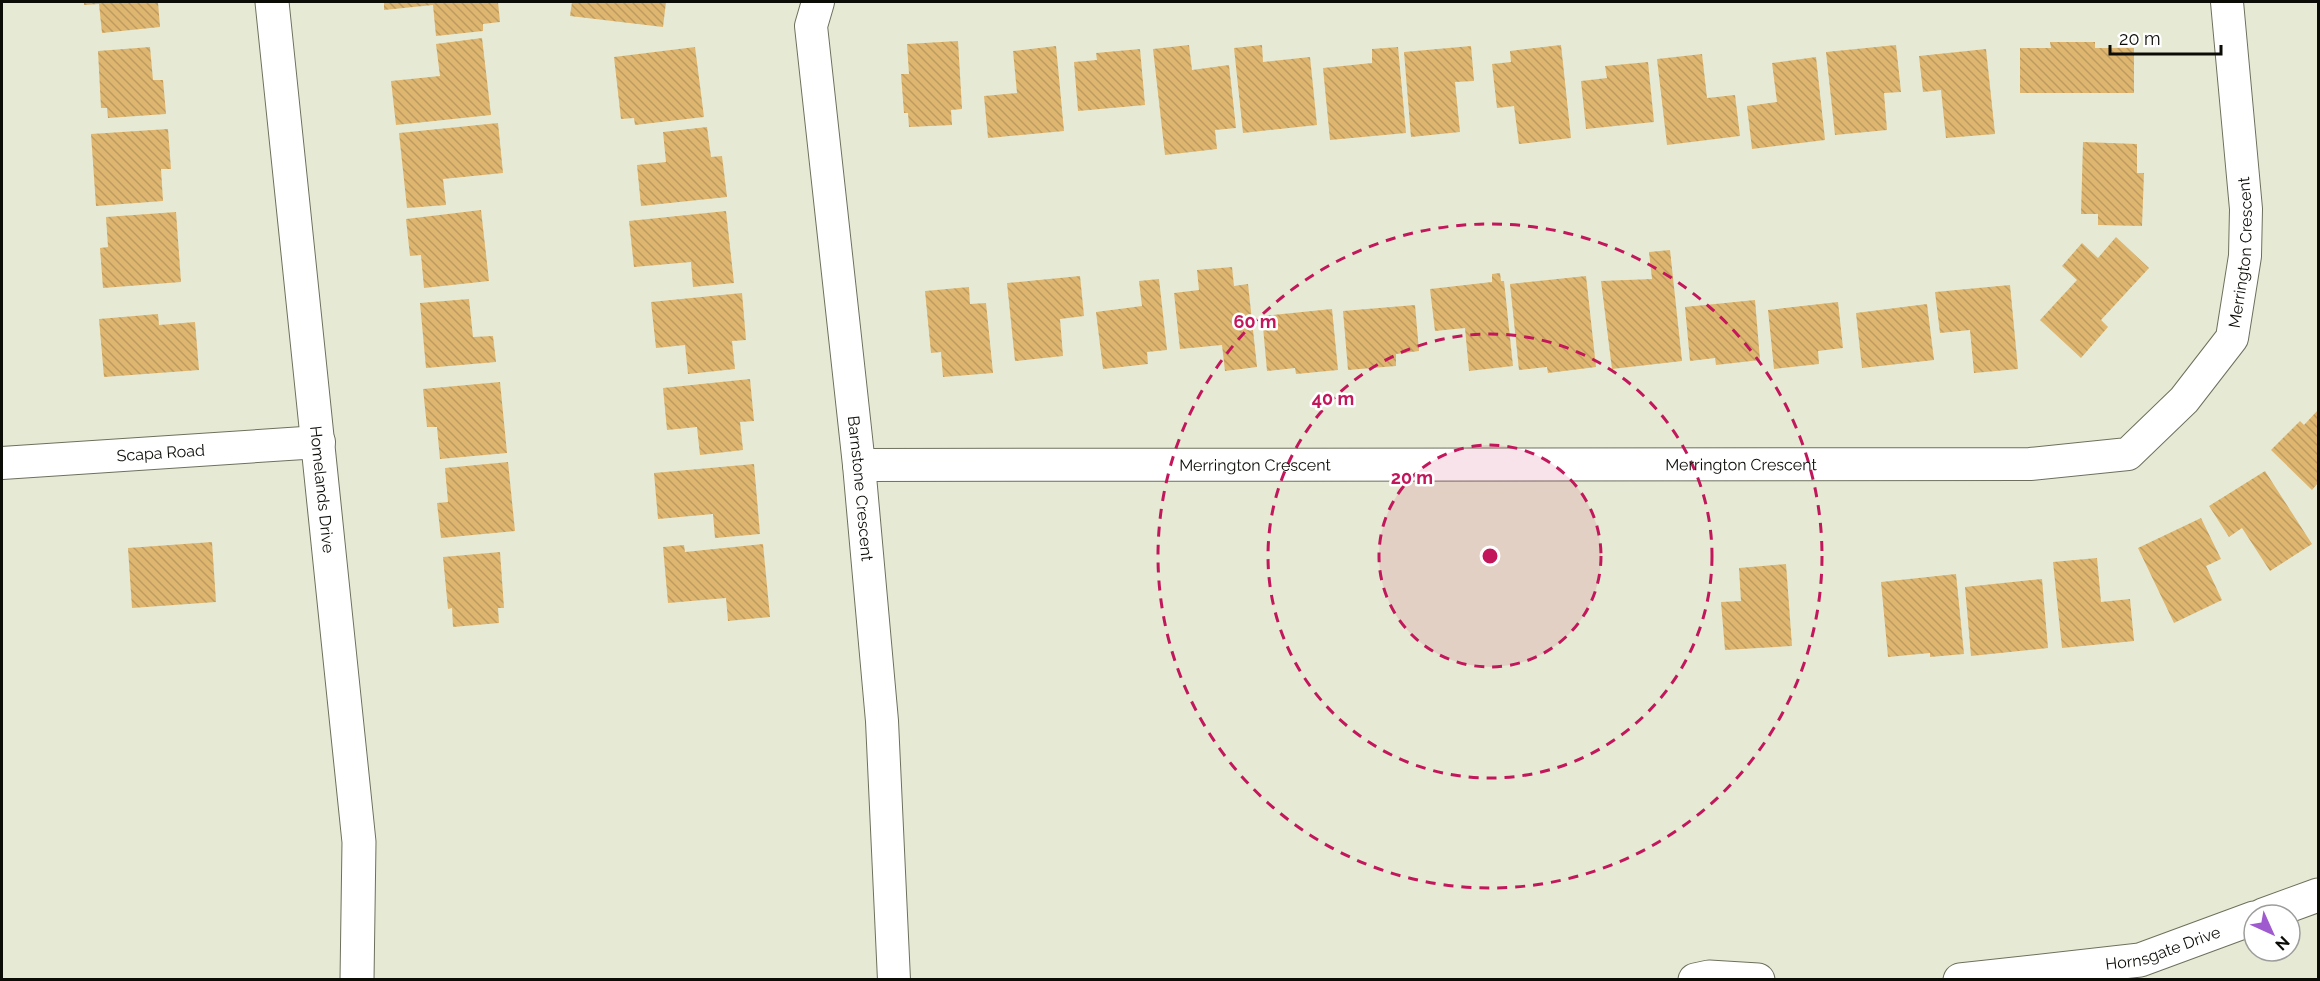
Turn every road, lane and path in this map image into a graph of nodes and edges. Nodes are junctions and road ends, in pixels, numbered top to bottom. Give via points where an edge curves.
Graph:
1 (272, 2) edge
2 (818, 2) edge
3 (2227, 2) edge
4 (319, 442) junction
5 (2, 463) edge
6 (859, 465) junction
7 (2319, 895) edge
8 (2297, 903) edge
9 (2242, 922) edge
10 (357, 980) edge
11 (894, 980) edge
12 (1695, 980) edge
13 (1758, 980) edge
14 (1960, 980) edge

1 - 4 street, Homelands Drive
2 - 6 street, Barnstone Crescent via 811,26
3 - 6 street, Merrington Crescent via 2246,210 2245,256 2232,339 2184,400 2128,454 2030,464
4 - 5 street, Scapa Road
4 - 10 street, Homelands Drive via 359,842
6 - 11 street, Barnstone Crescent via 882,721
7 - 8 street
9 - 14 street, Hornsgate Drive via 2140,960
12 - 13 street

